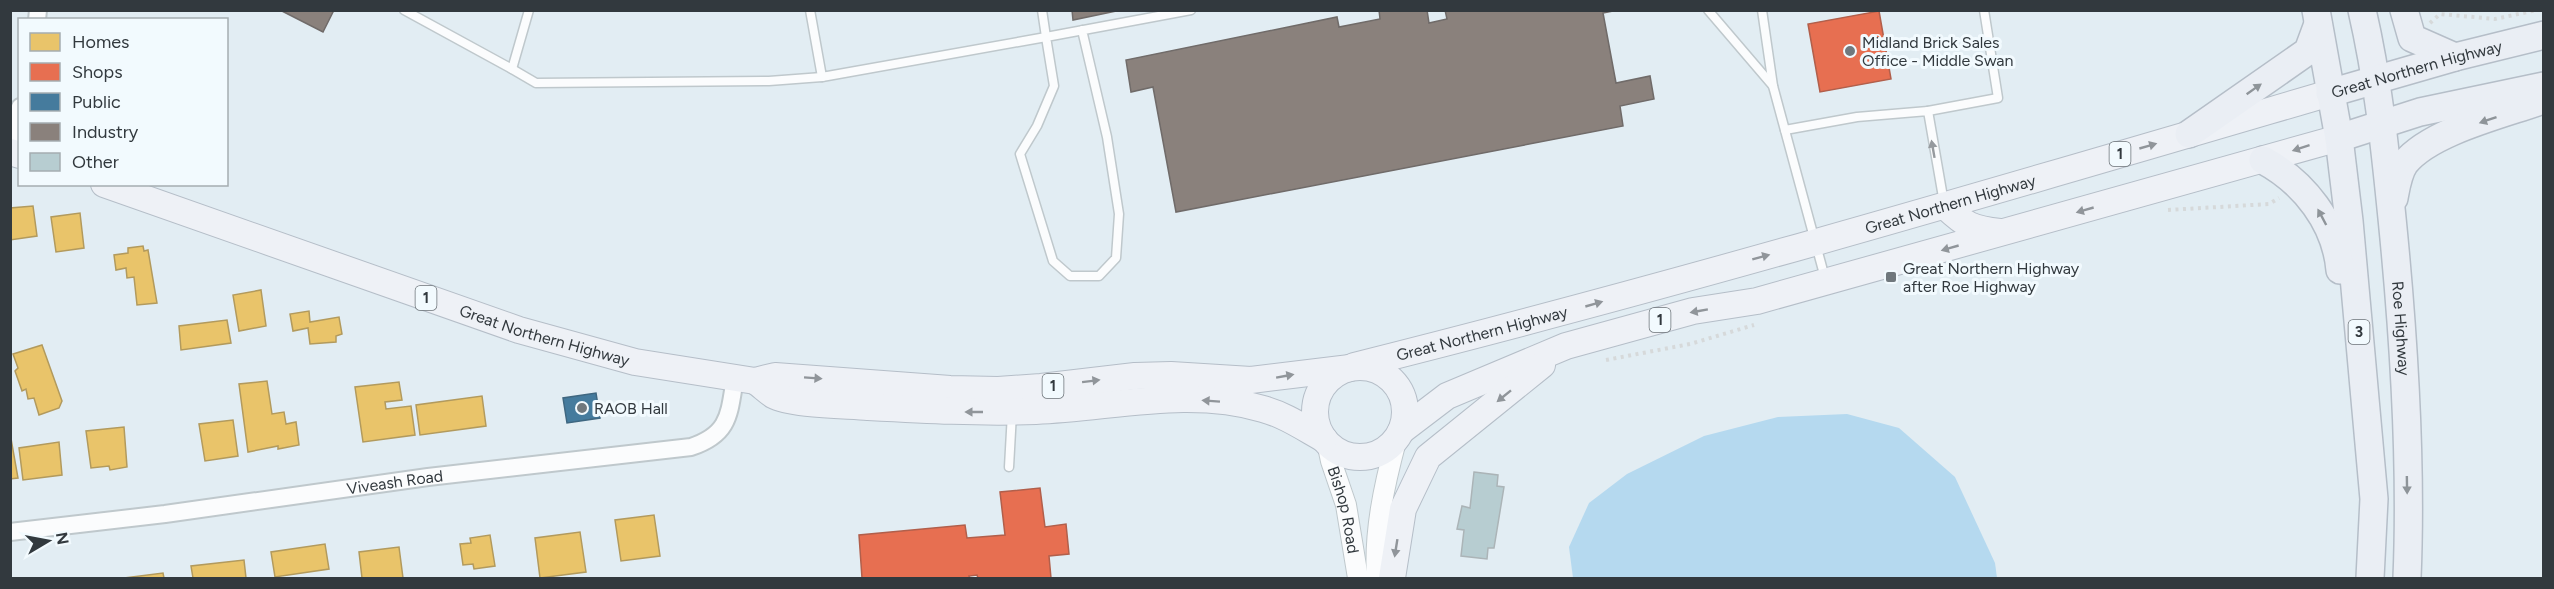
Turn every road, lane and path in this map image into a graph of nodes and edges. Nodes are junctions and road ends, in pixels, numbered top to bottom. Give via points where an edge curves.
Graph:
1 (404, 10) edge
2 (529, 10) edge
3 (810, 10) edge
4 (1042, 10) edge
5 (1191, 10) edge
6 (1708, 10) edge
7 (1762, 10) edge
8 (1984, 10) edge
9 (2362, 10) edge
10 (2404, 10) edge
11 (2537, 10) edge
12 (2438, 12) edge
13 (2317, 17) edge
14 (1082, 30) junction
15 (2544, 34) edge
16 (1047, 37) junction
17 (2456, 57) junction
18 (512, 69) junction
19 (822, 77) junction
20 (2375, 80) junction
21 (1773, 86) junction
22 (2544, 86) edge
23 (2330, 93) junction
24 (2544, 100) edge
25 (1928, 111) junction
26 (18, 114) edge
27 (2382, 123) junction
28 (1785, 130) junction
29 (2189, 134) junction
30 (2339, 138) junction
31 (10, 142) edge
32 (2263, 160) junction
33 (110, 186) edge
34 (1945, 206) junction
35 (2392, 217) junction
36 (2006, 232) junction
37 (1815, 242) junction
38 (1826, 282) junction
39 (1566, 346) junction
40 (1352, 367) junction
41 (745, 379) junction
42 (1013, 400) junction
43 (1398, 436) junction
44 (1325, 441) junction
45 (1009, 467) dead end
46 (2374, 499) junction
47 (10, 532) edge
48 (1359, 579) edge
49 (1377, 579) edge
50 (1392, 579) edge
51 (2370, 579) edge
52 (2407, 579) edge

1 - 18 lane
2 - 18 lane
3 - 19 lane
4 - 16 lane
5 - 14 lane
6 - 21 lane
7 - 21 lane
8 - 25 lane via 1998,98
9 - 20 highway, Roe Highway
10 - 17 highway via 2412,38
11 - 12 path via 2495,19
13 - 23 highway, 3
29 -> 13 highway via 2308,51
14 - 16 lane
14 - 16 lane via 1107,137 1119,214 1116,258 1099,276 1070,276 1053,261 1020,154 1054,86
15 - 17 highway, Great Northern Highway / 1
16 - 19 lane
17 - 20 highway, Great Northern Highway / 1
18 - 19 lane via 536,83
20 - 23 highway, Great Northern Highway / 1
20 - 27 highway, Roe Highway
21 - 28 lane
22 - 27 highway, 1
23 - 29 main road, Great Northern Highway / 1
23 - 30 highway, 3
24 -> 35 highway via 2438,137 2405,163 2396,183
25 - 28 lane via 1857,117
34 -> 25 lane
26 - 31 street
27 - 30 highway, 1
27 - 35 highway, Roe Highway
28 - 37 lane
34 -> 29 main road, Great Northern Highway / 1
30 -> 32 main road, 1
30 - 46 highway, 3
32 -> 36 main road, 1
46 -> 32 highway via 2352,414 2338,249 2314,202 2300,185
33 - 41 main road, Great Northern Highway / 1 via 519,330 635,362
34 - 36 main road via 1964,224
34 - 37 main road, Great Northern Highway / 1
35 -> 52 highway, Roe Highway via 2406,406
36 -> 38 main road, 1
37 - 38 lane
40 -> 37 main road, Great Northern Highway / 1
38 -> 39 main road, 1 via 1757,301 1693,311
39 - 43 main road, 1 via 1447,396
39 -> 50 main road via 1428,457 1403,509
42 -> 40 main road, Great Northern Highway / 1 via 1135,376 1251,380
40 - 43 main road, 1 via 1374,368 1397,385 1406,413
40 - 44 main road, 1 via 1332,376 1319,392 1315,411
41 - 42 main road, Great Northern Highway / 1 via 775,376 950,389
41 - 47 street, Viveash Road via 721,430 709,441 691,447
44 -> 42 main road, Great Northern Highway / 1 via 1290,419 1230,402
42 - 45 lane
43 - 44 main road, 1 via 1380,453 1361,457 1342,453
43 - 49 street, Bishop Road via 1377,539
44 - 48 street, Bishop Road via 1346,505
46 - 51 highway, 3

